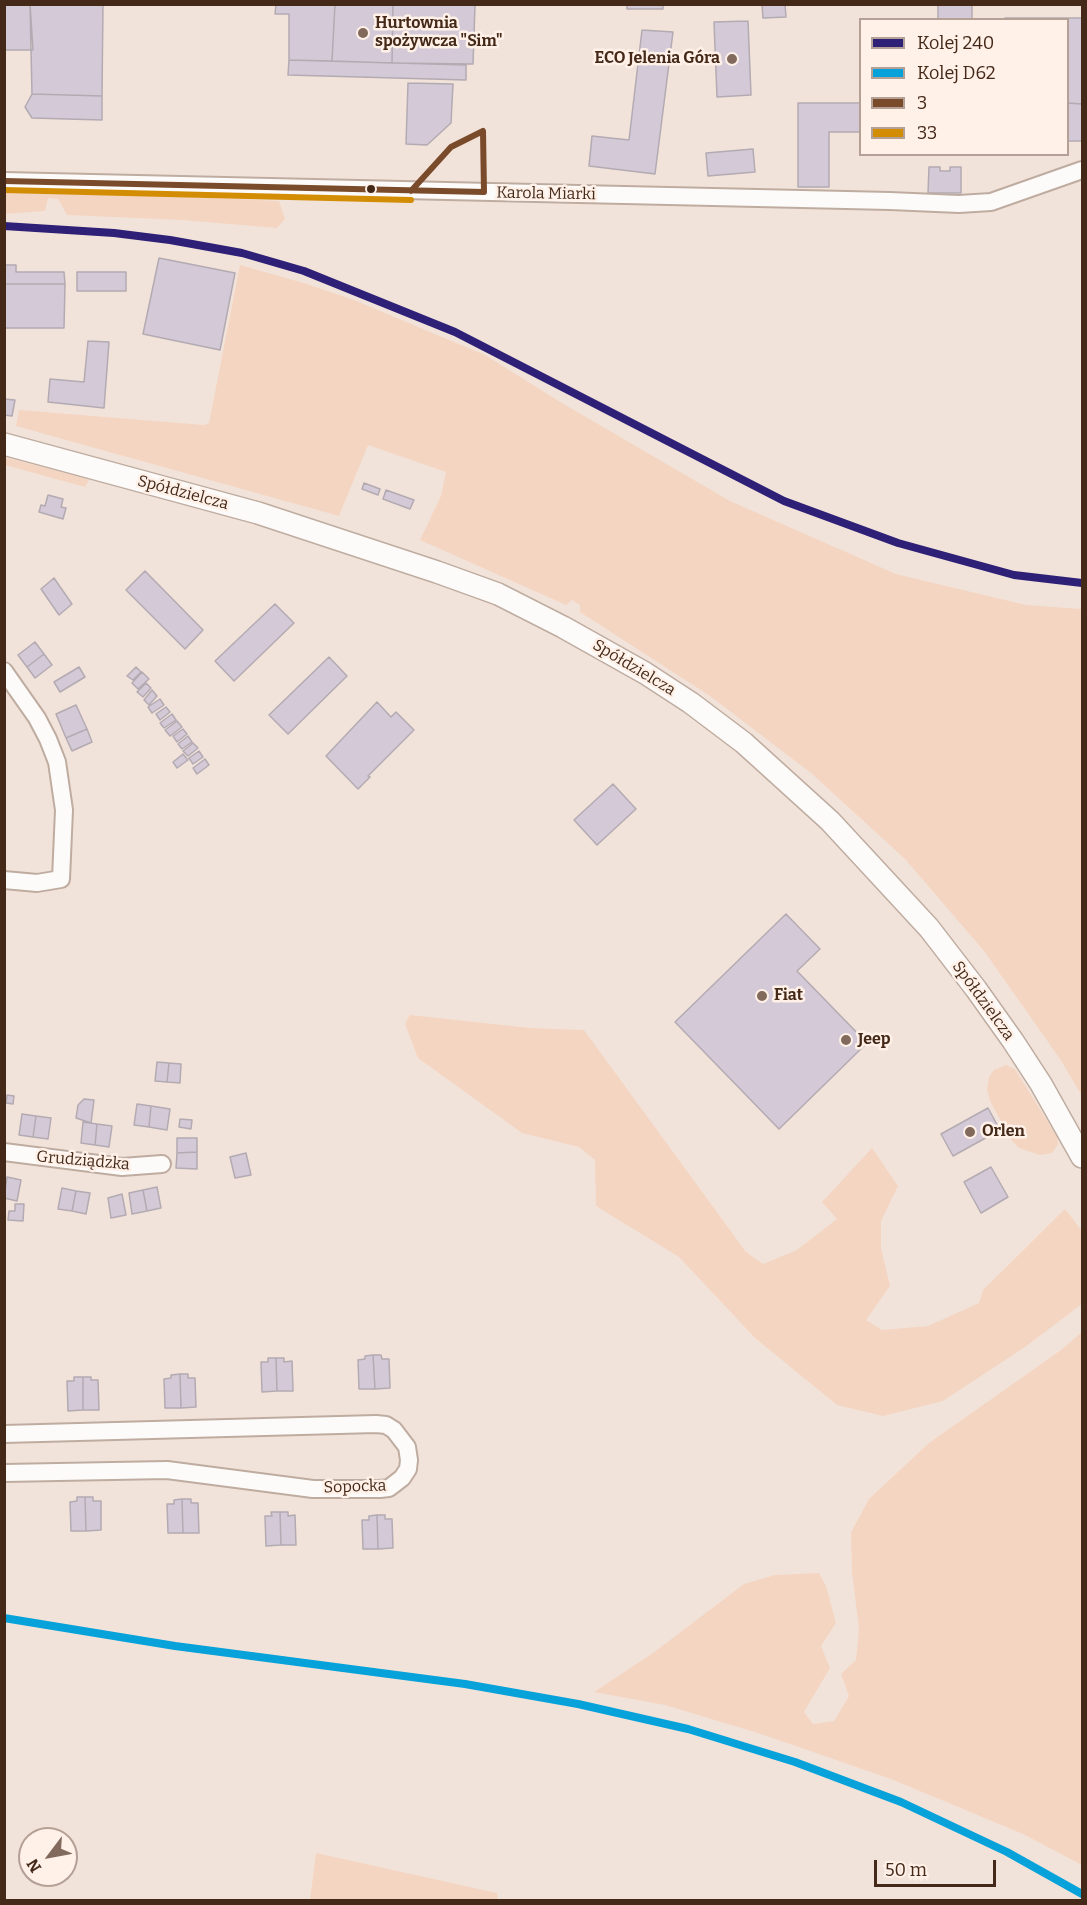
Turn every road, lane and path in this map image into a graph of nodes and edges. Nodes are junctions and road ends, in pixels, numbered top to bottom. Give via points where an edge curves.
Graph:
1 (1083, 170) edge
2 (4, 181) edge
3 (4, 444) edge
4 (4, 671) edge
5 (4, 880) edge
6 (4, 1152) edge
7 (1083, 1157) edge
8 (162, 1164) dead end
9 (4, 1434) edge
10 (4, 1473) edge

1 - 2 street, Karola Miarki via 991,202 959,204
3 - 7 main road, Spółdzielcza via 258,513 498,594 555,622 691,703 788,781 923,921 1013,1041
4 - 5 street via 37,718 57,762 64,810 61,879 38,883
6 - 8 street, Grudziądzka via 122,1167
9 - 10 street, Sopocka via 376,1424 394,1430 407,1447 409,1460 402,1478 389,1488 380,1489 314,1488 167,1470

